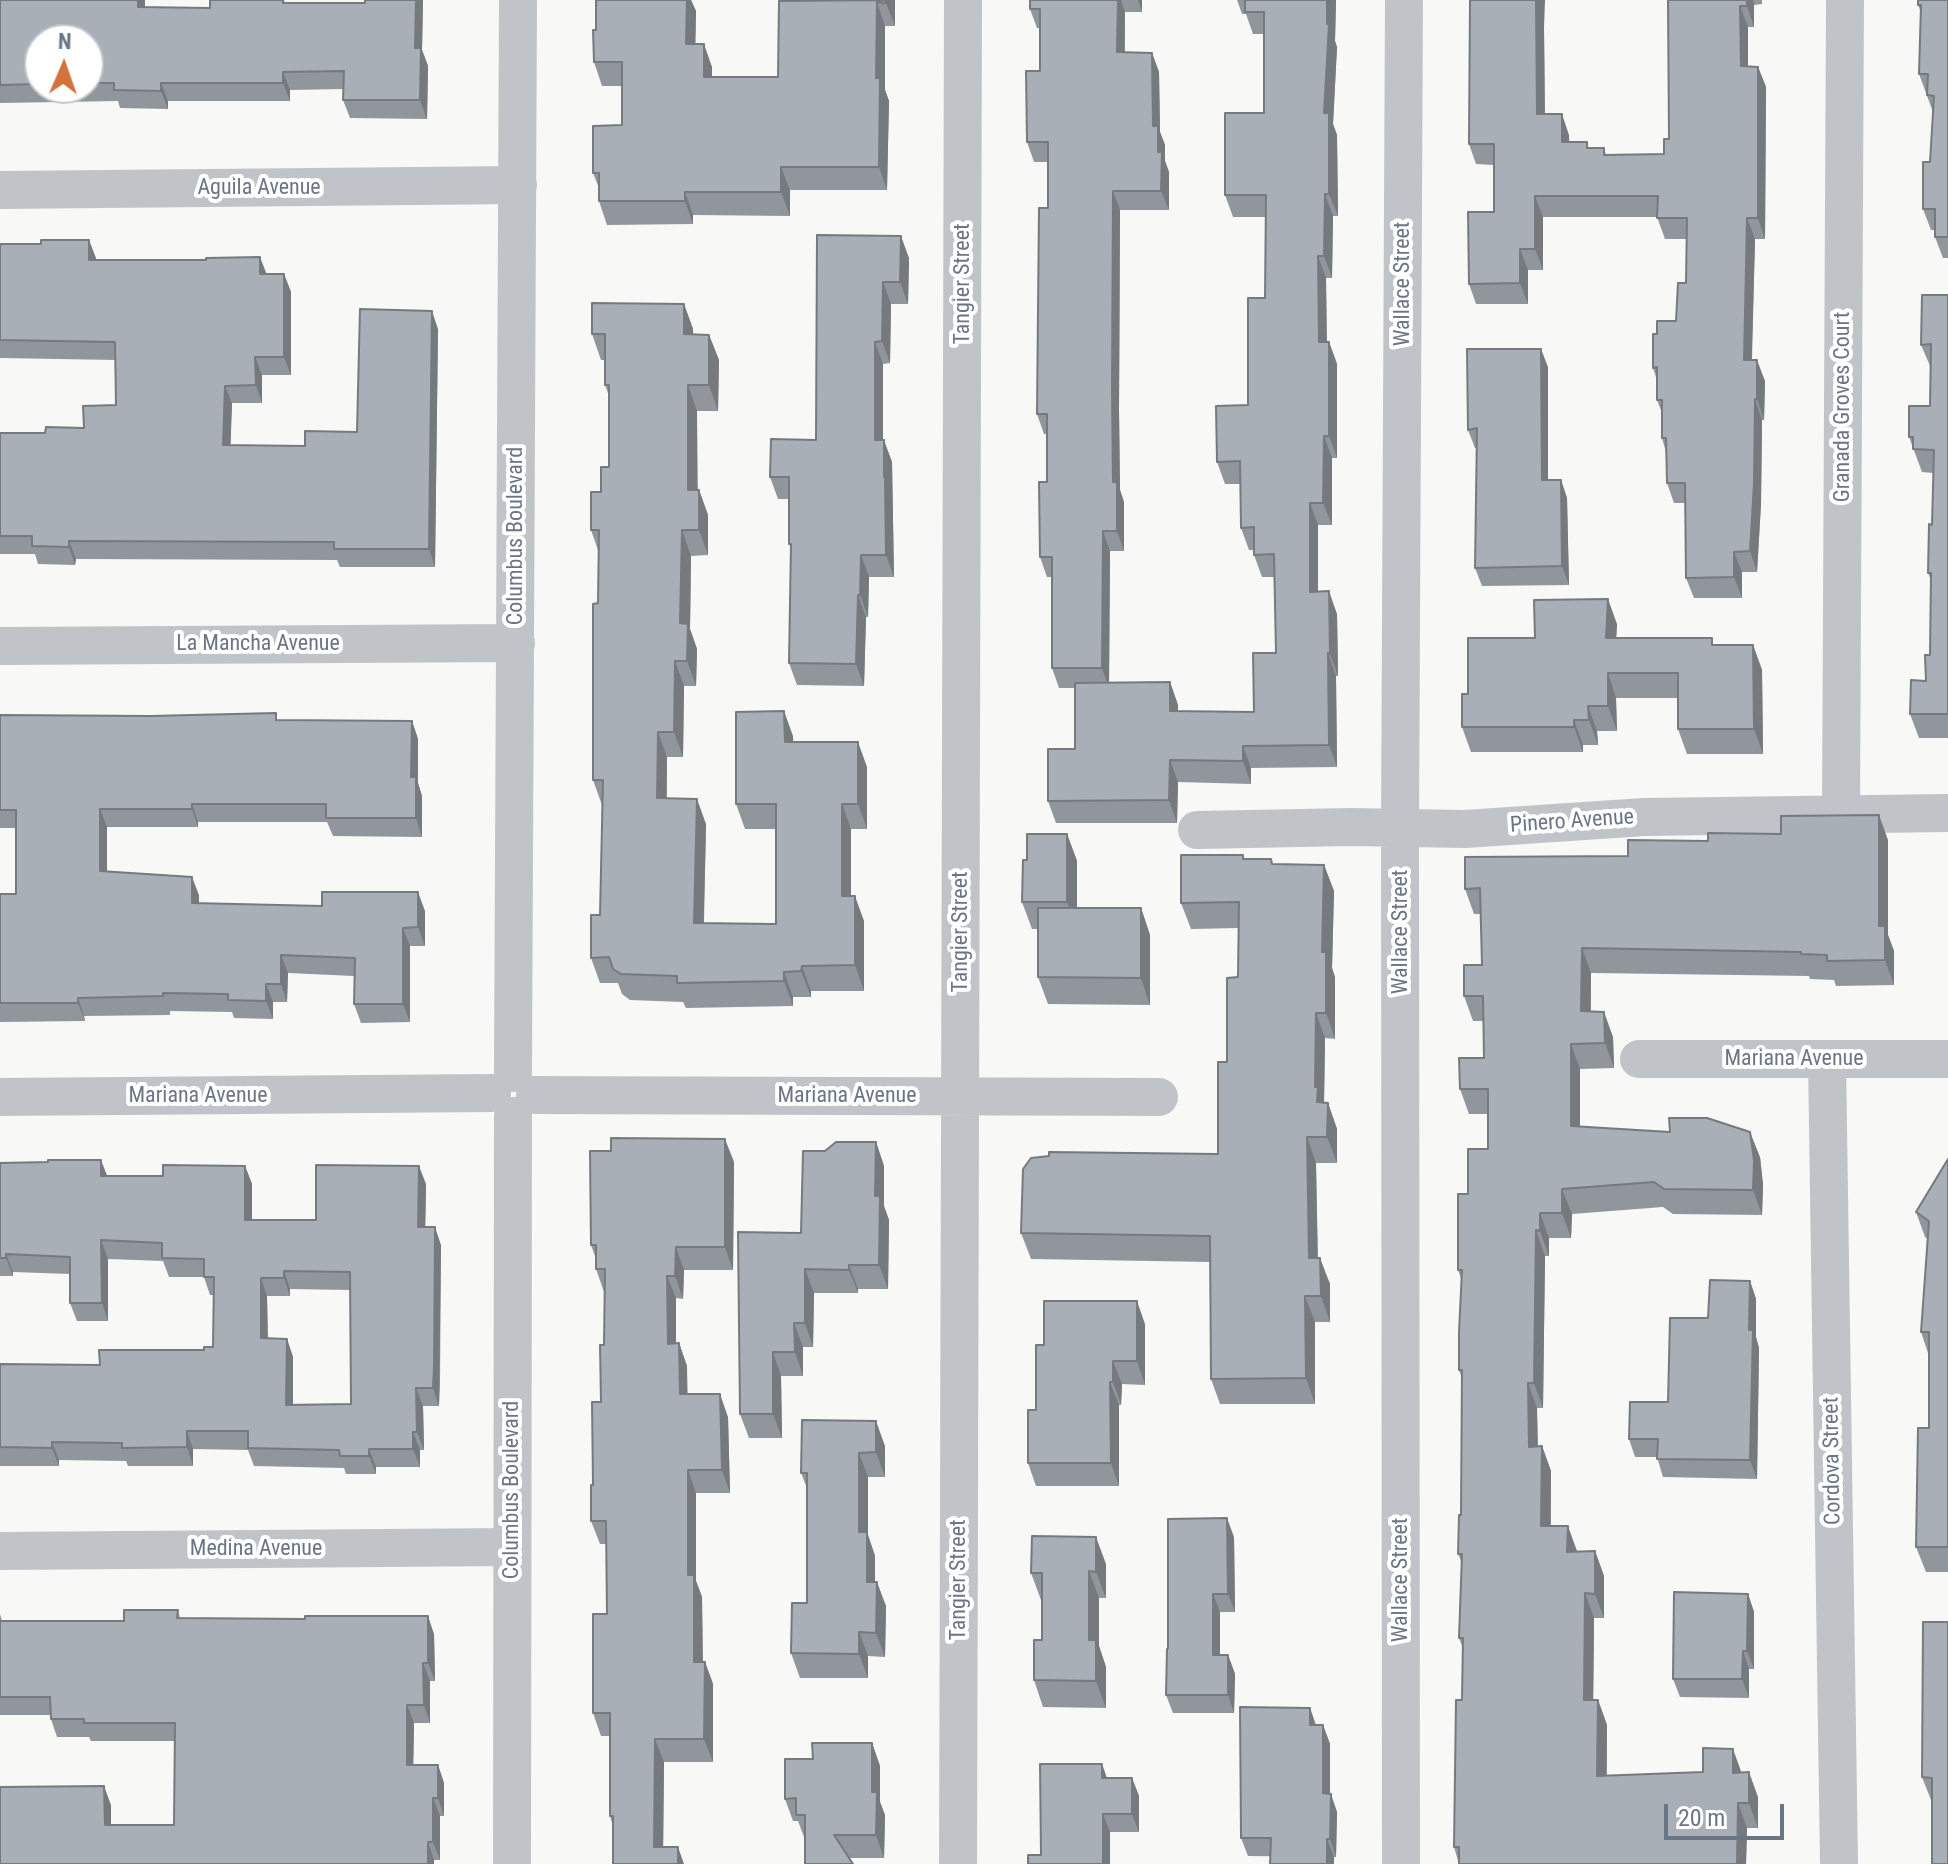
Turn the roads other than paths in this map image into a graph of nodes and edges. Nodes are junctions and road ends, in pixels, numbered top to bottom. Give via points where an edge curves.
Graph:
1 (518, 0) edge
2 (963, 0) edge
3 (1404, 0) edge
4 (1845, 0) edge
5 (518, 185) junction
6 (0, 190) edge
7 (516, 643) junction
8 (0, 646) edge
9 (1948, 813) edge
10 (1841, 814) junction
11 (1400, 828) junction
12 (1197, 830) dead end
13 (1639, 1059) dead end
14 (1827, 1059) junction
15 (1948, 1059) edge
16 (513, 1094) junction
17 (959, 1096) junction
18 (0, 1097) edge
19 (1159, 1097) dead end
20 (512, 1547) junction
21 (0, 1551) edge
22 (512, 1864) edge
23 (958, 1864) edge
24 (1401, 1864) edge
25 (1839, 1864) edge

1 - 5 street, Columbus Boulevard
2 - 17 street, Tangier Street
3 - 11 street, Wallace Street
4 - 10 street, Granada Groves Court
5 - 6 street, Aguila Avenue
5 - 7 street, Columbus Boulevard
7 - 8 street, La Mancha Avenue
7 - 16 street, Columbus Boulevard
9 - 10 street, Pinero Avenue
10 - 11 street, Pinero Avenue
11 - 12 street, Pinero Avenue
11 - 24 street, Wallace Street
13 - 14 street, Mariana Avenue
14 - 15 street, Mariana Avenue
14 - 25 street, Cordova Street
16 - 17 street, Mariana Avenue
16 - 18 street, Mariana Avenue
16 - 20 street, Columbus Boulevard
17 - 19 street, Mariana Avenue
17 - 23 street, Tangier Street
20 - 21 street, Medina Avenue
20 - 22 street, Columbus Boulevard

